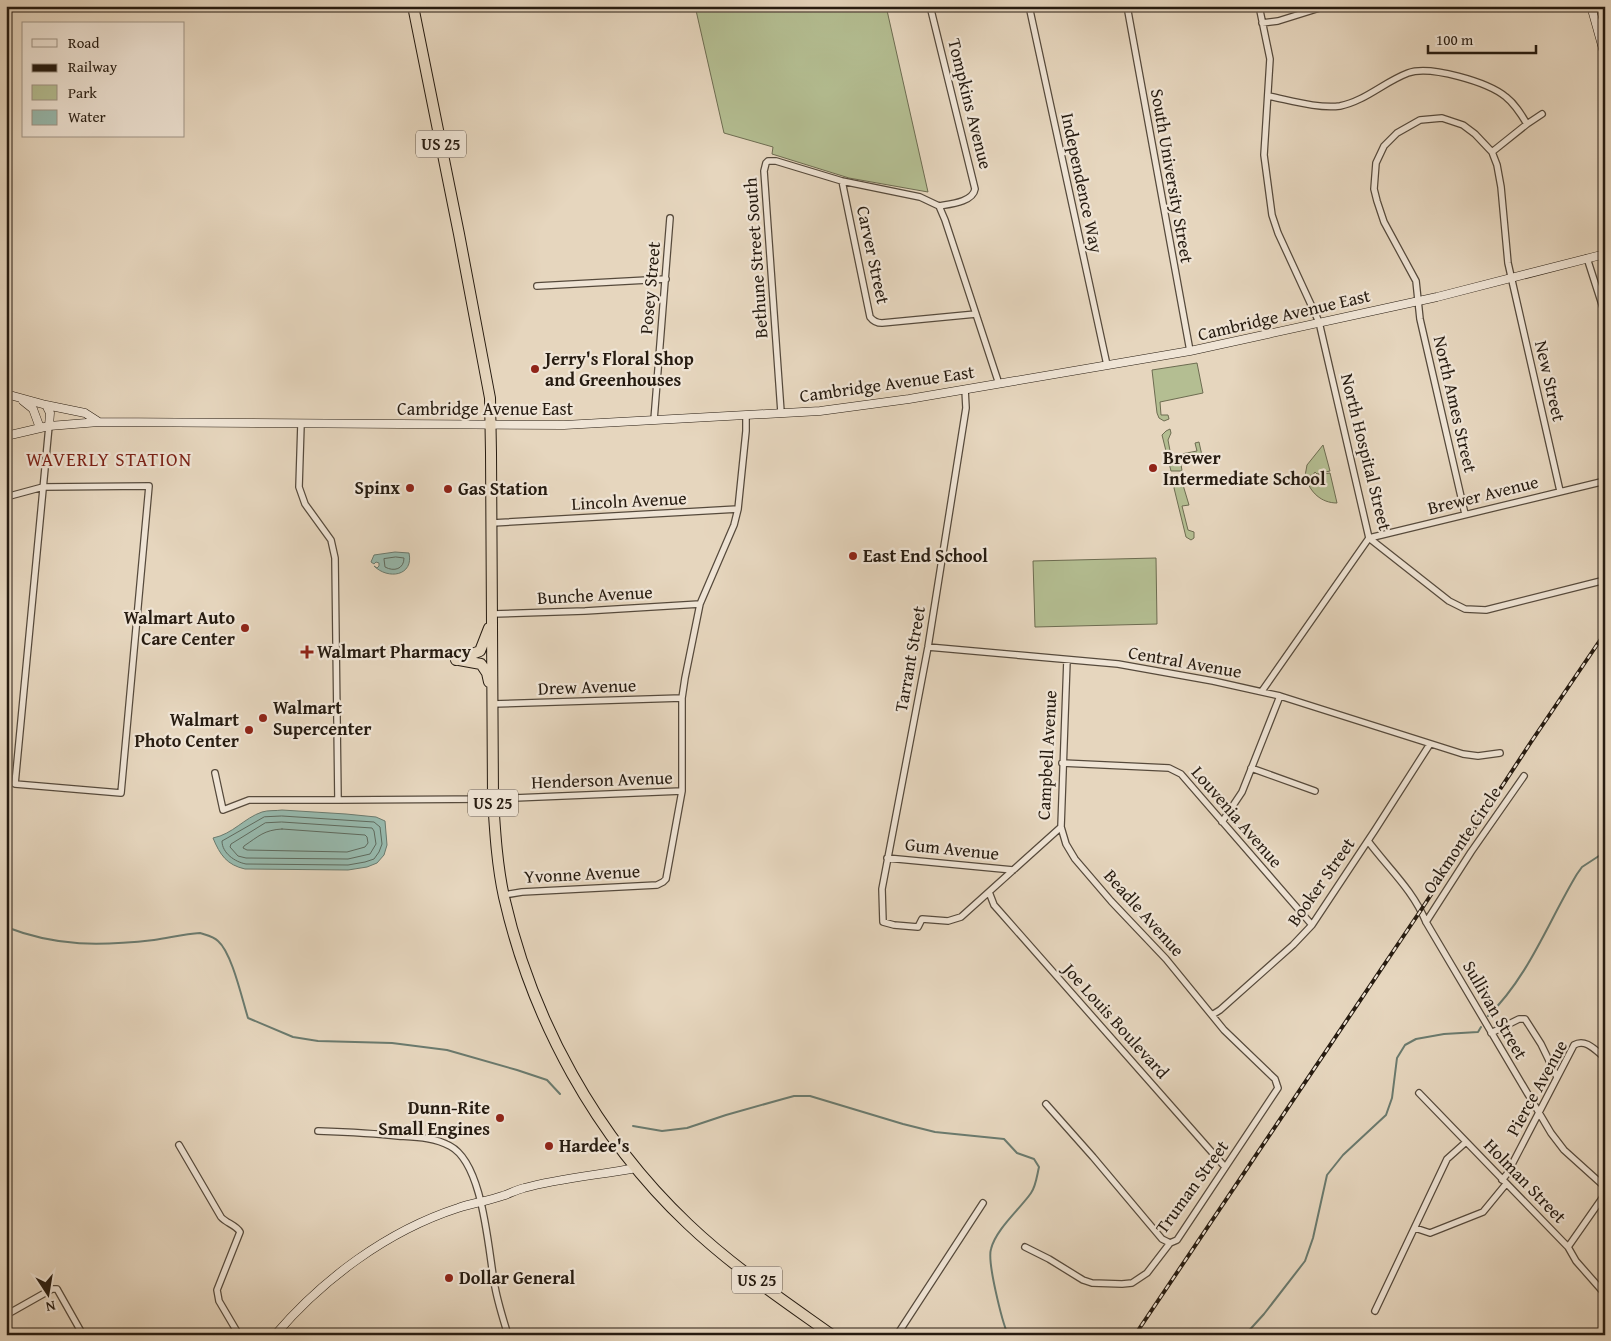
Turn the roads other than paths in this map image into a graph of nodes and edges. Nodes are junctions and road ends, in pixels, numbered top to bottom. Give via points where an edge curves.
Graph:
1 (413, 6) edge
2 (930, 6) edge
3 (1029, 6) edge
4 (1127, 6) edge
5 (1259, 6) edge
6 (1326, 6) edge
7 (1591, 6) edge
8 (1262, 23) junction
9 (1605, 56) edge
10 (1268, 96) junction
11 (1542, 114) dead end
12 (1527, 124) junction
13 (1492, 152) junction
14 (842, 182) junction
15 (939, 206) junction
16 (670, 218) dead end
17 (1605, 254) edge
18 (1587, 258) junction
19 (1511, 278) junction
20 (666, 279) junction
21 (538, 286) dead end
22 (1418, 301) junction
23 (976, 314) junction
24 (1605, 314) edge
25 (1319, 322) junction
26 (1190, 351) junction
27 (1107, 365) junction
28 (999, 384) junction
29 (965, 389) junction
30 (6, 394) edge
31 (22, 399) junction
32 (46, 405) junction
33 (781, 412) junction
34 (746, 415) junction
35 (654, 420) junction
36 (99, 422) junction
37 (301, 424) junction
38 (49, 426) junction
39 (490, 426) junction
40 (40, 428) junction
41 (6, 436) edge
42 (1605, 481) edge
43 (44, 487) junction
44 (1560, 491) junction
45 (6, 497) edge
46 (738, 509) junction
47 (1465, 514) junction
48 (492, 523) junction
49 (1369, 538) junction
50 (1605, 580) edge
51 (700, 604) junction
52 (492, 615) junction
53 (928, 647) junction
54 (1066, 660) junction
55 (1262, 691) junction
56 (1280, 696) junction
57 (682, 698) junction
58 (492, 701) junction
59 (1430, 744) junction
60 (1500, 753) dead end
61 (1062, 763) junction
62 (1251, 768) junction
63 (215, 773) dead end
64 (1524, 776) dead end
65 (682, 791) junction
66 (1315, 791) dead end
67 (492, 799) junction
68 (338, 800) junction
69 (1222, 822) junction
70 (1061, 827) junction
71 (1368, 841) junction
72 (888, 858) junction
73 (1013, 870) junction
74 (989, 892) junction
75 (504, 895) junction
76 (1426, 922) junction
77 (894, 925) joint
78 (1312, 925) junction
79 (1212, 1015) junction
80 (1492, 1033) junction
81 (1605, 1058) edge
82 (1557, 1077) junction
83 (1419, 1093) dead end
84 (1046, 1104) dead end
85 (1538, 1113) junction
86 (318, 1131) dead end
87 (1466, 1142) junction
88 (179, 1145) dead end
89 (1225, 1167) junction
90 (636, 1168) junction
91 (1504, 1182) junction
92 (1605, 1187) edge
93 (1605, 1194) edge
94 (480, 1202) junction
95 (983, 1204) dead end
96 (1415, 1228) junction
97 (1170, 1243) junction
98 (1025, 1247) dead end
99 (1568, 1247) junction
100 (1605, 1294) edge
101 (1375, 1311) dead end
102 (6, 1315) edge
103 (83, 1335) edge
104 (239, 1335) edge
105 (275, 1335) edge
106 (508, 1335) edge
107 (832, 1335) edge
108 (897, 1335) edge

1 - 39 highway, US 25 via 490,398
2 - 15 street, Tompkins Avenue via 975,189 970,197
3 - 27 street, Independence Way
4 - 26 street, South University Street
5 - 8 street, North Hospital Street
6 - 8 street via 1278,22
7 - 9 main road
8 - 10 street, North Hospital Street via 1270,59
10 - 12 street via 1340,106 1407,73 1431,71 1496,90 1512,103
10 - 25 street, North Hospital Street via 1264,155 1272,215
11 - 12 street
12 - 13 street
13 - 19 street, New Street via 1499,170
13 - 22 street, North Ames Street via 1463,125 1436,118 1404,127 1380,154 1374,171 1376,201 1416,281
14 - 15 street, Bethune Street South via 920,197
14 - 23 street, Carver Street via 872,320 882,324
14 - 33 street, Bethune Street South via 776,161 768,161 765,166
15 - 23 street
16 - 20 street, Posey Street
17 - 18 main road, Cambridge Avenue East
18 - 19 main road, Cambridge Avenue East
18 - 24 street
19 - 22 main road, Cambridge Avenue East
19 - 44 street, New Street
20 - 21 street
20 - 35 street, Posey Street
22 - 25 main road, Cambridge Avenue East
22 - 47 street, North Ames Street
23 - 28 street
25 - 26 main road, Cambridge Avenue East
25 - 49 street, North Hospital Street
26 - 27 main road, Cambridge Avenue East
27 - 28 main road, Cambridge Avenue East
28 - 29 main road, Cambridge Avenue East
29 - 33 main road, Cambridge Avenue East via 856,407
29 - 53 street, Tarrant Street via 966,408
30 - 31 main road
31 - 32 main road
31 - 40 main road via 33,409
32 - 36 main road via 85,413
32 - 38 main road via 50,413
33 - 34 main road, Cambridge Avenue East
34 - 35 main road, Cambridge Avenue East
34 - 46 street
35 - 39 main road, Cambridge Avenue East
36 - 37 main road, Cambridge Avenue East
36 - 38 main road, Cambridge Avenue East
37 - 39 main road, Cambridge Avenue East
37 - 68 street via 298,487 305,504 331,540 335,558
38 - 40 main road, Cambridge Avenue East
38 - 43 street
39 - 48 highway, US 25
40 - 41 main road, Cambridge Avenue East
42 - 44 street, Brewer Avenue
43 - 43 street via 15,784 121,793 149,486
43 - 45 street
44 - 47 street, Brewer Avenue
46 - 48 street, Lincoln Avenue
46 - 51 street via 730,538
47 - 49 street, Brewer Avenue
48 - 52 highway, US 25
49 - 50 street, North Hospital Street via 1449,601 1470,610 1498,607
49 - 55 street
51 - 52 street, Bunche Avenue
51 - 57 street
52 - 58 highway, US 25
52 - 58 highway via 480,651 456,660 481,664 487,673
53 - 54 street, Central Avenue
53 - 72 street, Tarrant Street
54 - 55 street, Central Avenue via 1118,664
54 - 61 street, Campbell Avenue
55 - 56 street, Central Avenue
56 - 59 street, Central Avenue
56 - 62 street
57 - 58 street, Drew Avenue
57 - 65 street
58 - 67 highway, US 25
59 - 60 street, Central Avenue via 1472,756
59 - 71 street, Booker Street
61 - 69 street, Louvenia Avenue via 1176,770
61 - 70 street, Campbell Avenue
62 - 66 street
62 - 69 street via 1240,796
63 - 68 street, Henderson Avenue via 223,810 249,800
64 - 76 street, Oakmonte Circle
65 - 67 street, Henderson Avenue
65 - 75 street, Yvonne Avenue via 663,882
67 - 68 street, Henderson Avenue
67 - 75 highway, US 25
69 - 78 street, Louvenia Avenue
70 - 73 street, Campbell Avenue
70 - 79 street, Beadle Avenue via 1075,859
71 - 76 street, Sullivan Street via 1405,886 1422,910
71 - 78 street, Booker Street
72 - 73 street, Gum Avenue
72 - 77 street, Tarrant Street via 882,888 883,922
73 - 74 street, Campbell Avenue
74 - 77 street, Campbell Avenue via 956,920 922,919 918,926
74 - 89 street, Joe Louis Boulevard via 994,905
75 - 90 highway, US 25 via 521,958 550,1032 590,1105
76 - 80 street, Sullivan Street
78 - 79 street, Booker Street via 1294,945
79 - 89 street, Truman Street via 1278,1084 1277,1091
80 - 82 street via 1519,1019 1525,1020 1542,1044
80 - 85 street, Sullivan Street
81 - 82 street, Pierce Avenue via 1585,1043 1578,1042
82 - 85 street, Pierce Avenue
83 - 87 street, Holman Street
84 - 97 street via 1162,1239
85 - 91 street, Pierce Avenue
85 - 92 street, Sullivan Street via 1564,1150
86 - 94 street via 420,1138 444,1143 457,1150 468,1164
87 - 91 street, Holman Street
87 - 96 street via 1447,1159
88 - 104 street via 221,1217 240,1232 217,1290 219,1300
89 - 97 street, Truman Street via 1177,1240
90 - 94 main road via 523,1188
90 - 107 highway, US 25 via 712,1246
91 - 96 street, Pierce Avenue via 1484,1212 1430,1233
91 - 99 street, Holman Street
93 - 99 street
94 - 105 main road via 420,1224 357,1260 309,1299
94 - 106 street via 495,1286
95 - 108 street
96 - 101 street
97 - 98 street, Truman Street via 1147,1273 1138,1280 1122,1284 1083,1280
99 - 100 street, Holman Street
102 - 103 street via 54,1288

